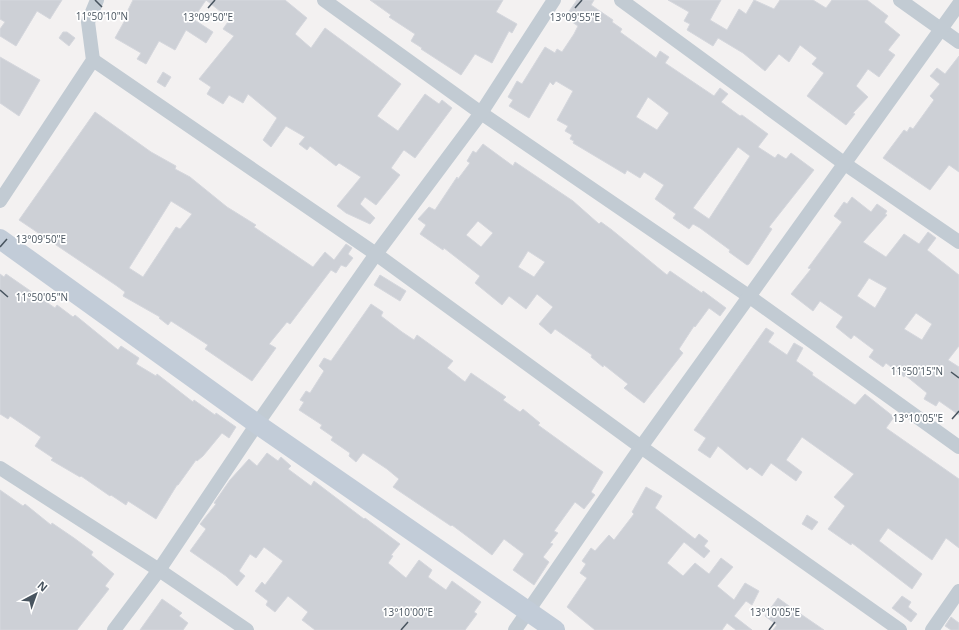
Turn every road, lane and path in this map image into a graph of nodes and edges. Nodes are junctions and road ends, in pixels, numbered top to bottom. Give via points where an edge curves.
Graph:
1 (97, 0) edge
2 (324, 0) edge
3 (554, 0) edge
4 (622, 0) edge
5 (900, 0) edge
6 (959, 4) edge
7 (941, 29) junction
8 (959, 42) edge
9 (93, 60) junction
10 (481, 113) junction
11 (845, 164) junction
12 (0, 201) edge
13 (0, 239) edge
14 (959, 242) edge
15 (376, 254) junction
16 (750, 297) junction
17 (257, 424) junction
18 (641, 447) junction
19 (959, 447) edge
20 (0, 468) edge
21 (159, 570) junction
22 (959, 591) edge
23 (528, 611) junction
24 (114, 630) edge
25 (246, 630) edge
26 (515, 630) edge
27 (555, 630) edge
28 (900, 630) edge
29 (932, 630) edge

1 - 9 street via 88,22
2 - 10 street
3 - 10 street
4 - 11 street
5 - 7 street
6 - 7 street
7 - 8 street
7 - 11 street
9 - 12 street
9 - 15 street
10 - 15 street
10 - 16 street
11 - 14 street
11 - 16 street
13 - 17 main road
15 - 17 street
15 - 18 street
16 - 18 street
16 - 19 street
17 - 21 street
17 - 23 main road
18 - 23 street
18 - 28 street
20 - 21 street
21 - 24 street
21 - 25 street
22 - 29 street
23 - 26 street
23 - 27 main road

